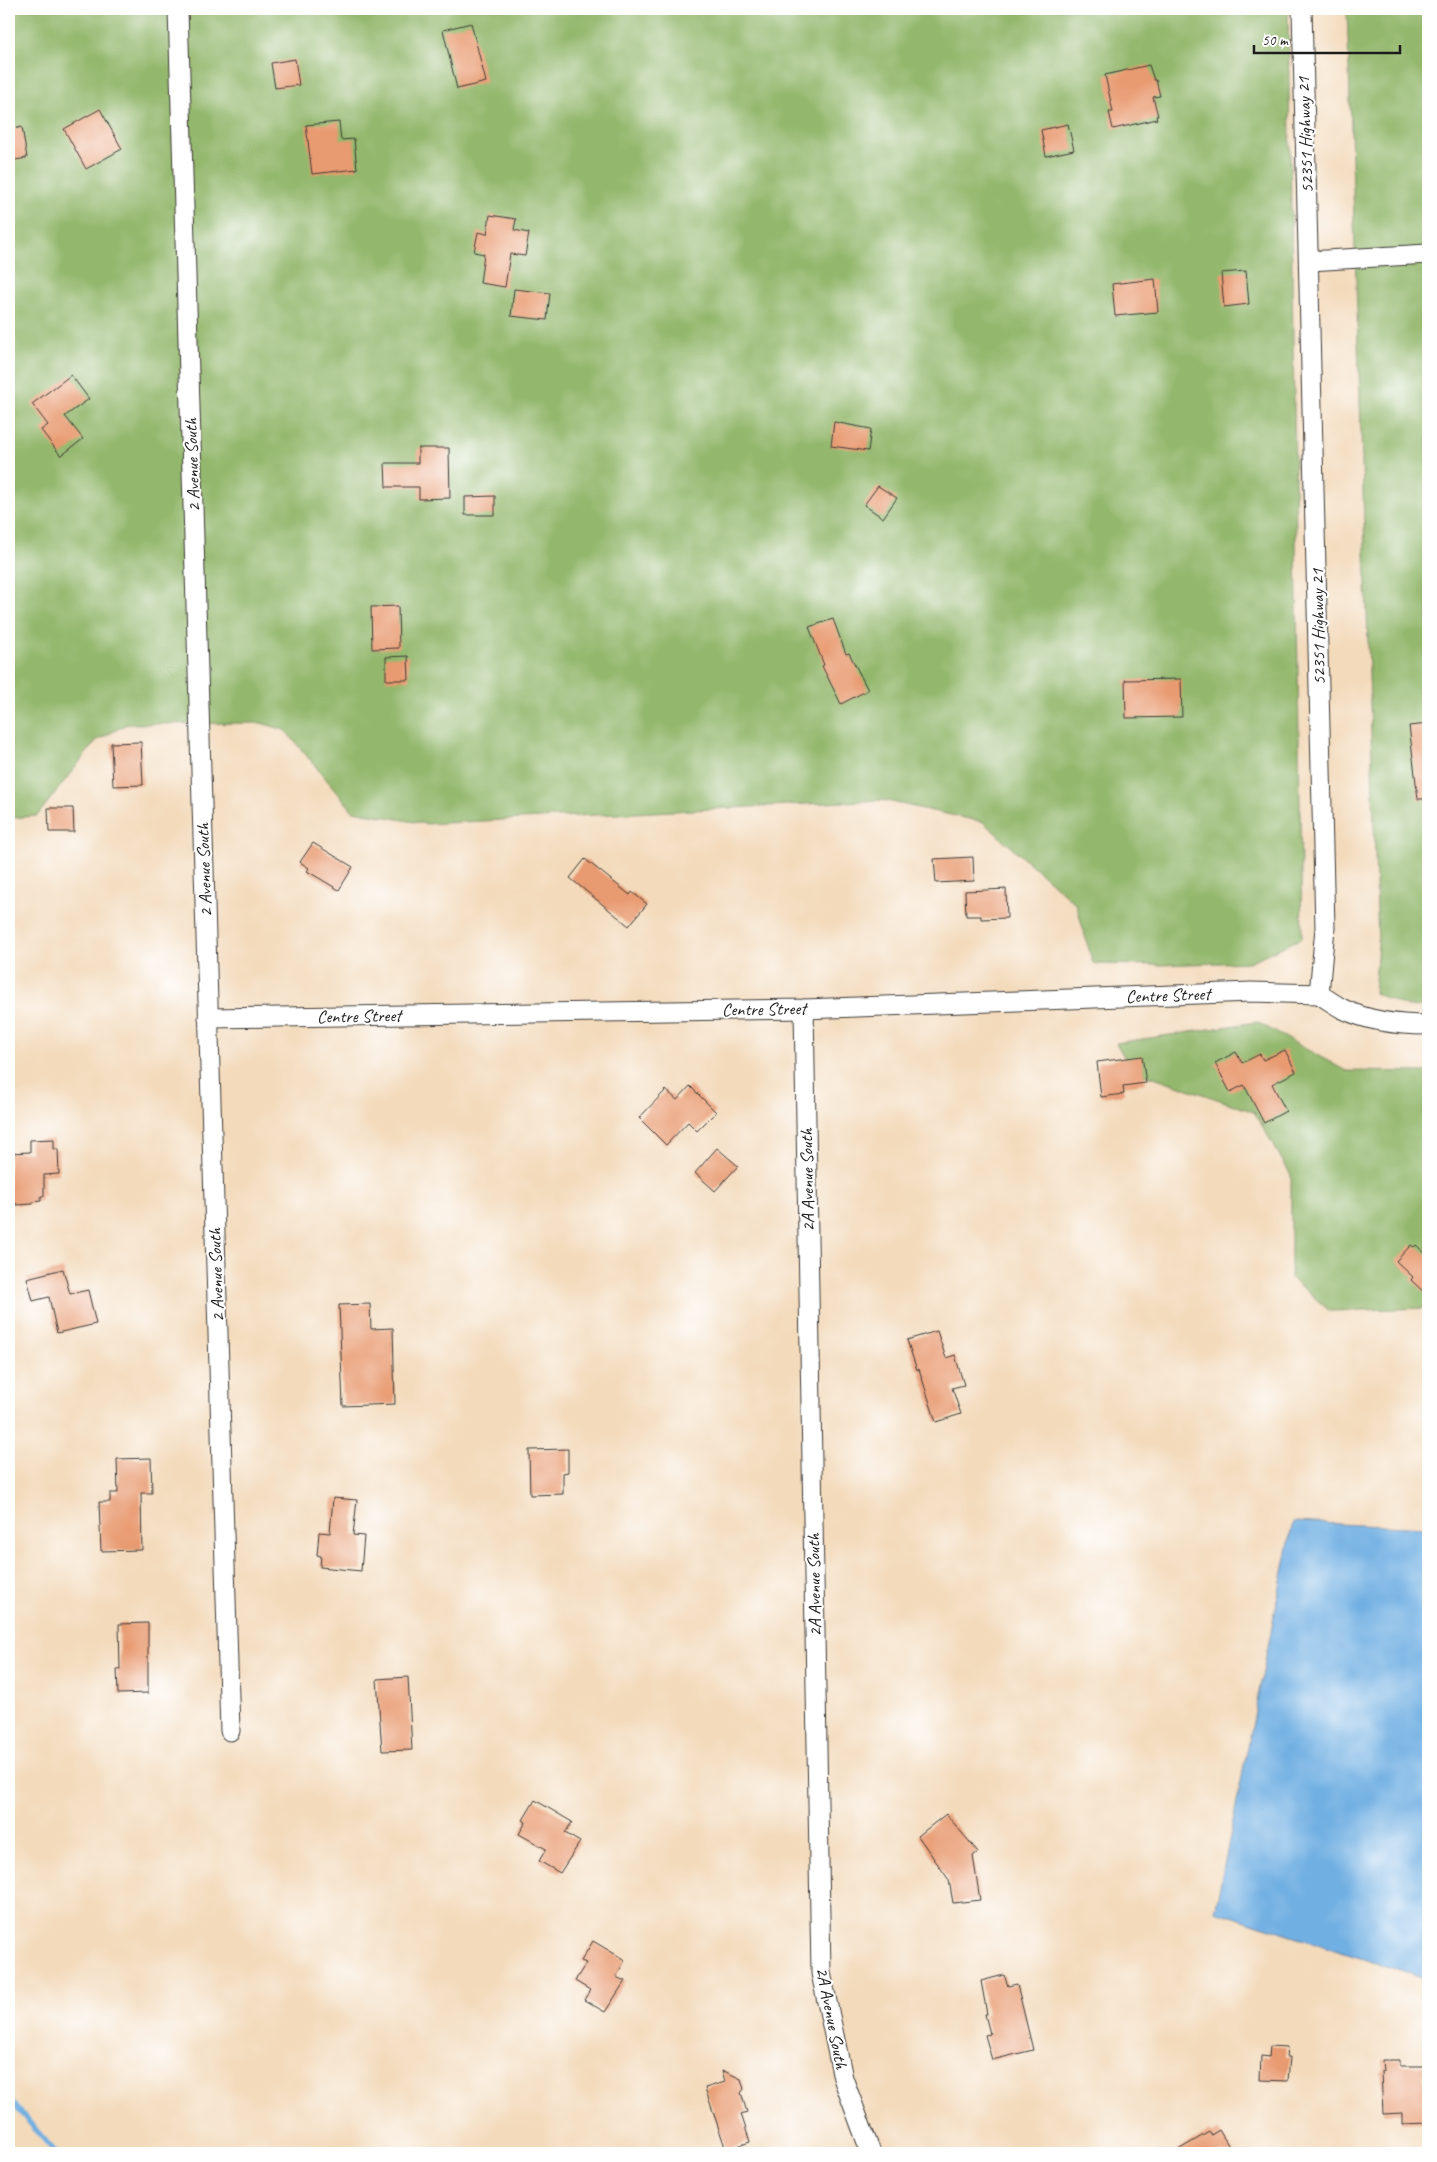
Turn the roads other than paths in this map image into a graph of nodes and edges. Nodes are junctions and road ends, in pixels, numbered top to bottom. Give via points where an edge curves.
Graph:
1 (178, 9) edge
2 (1302, 9) edge
3 (1428, 254) edge
4 (1309, 261) junction
5 (1319, 994) junction
6 (804, 1008) junction
7 (208, 1018) junction
8 (1428, 1024) edge
9 (230, 1731) dead end
10 (871, 2153) edge

1 - 7 street, 2 Avenue South
2 - 4 street, 52351 Highway 21
3 - 4 street
4 - 5 street, 52351 Highway 21 via 1325,928
5 - 6 street, Centre Street via 1251,992
5 - 8 street via 1344,1009 1376,1019 1411,1025
6 - 7 street, Centre Street
6 - 10 street, 2A Avenue South via 821,1973 843,2078
7 - 9 street, 2 Avenue South

